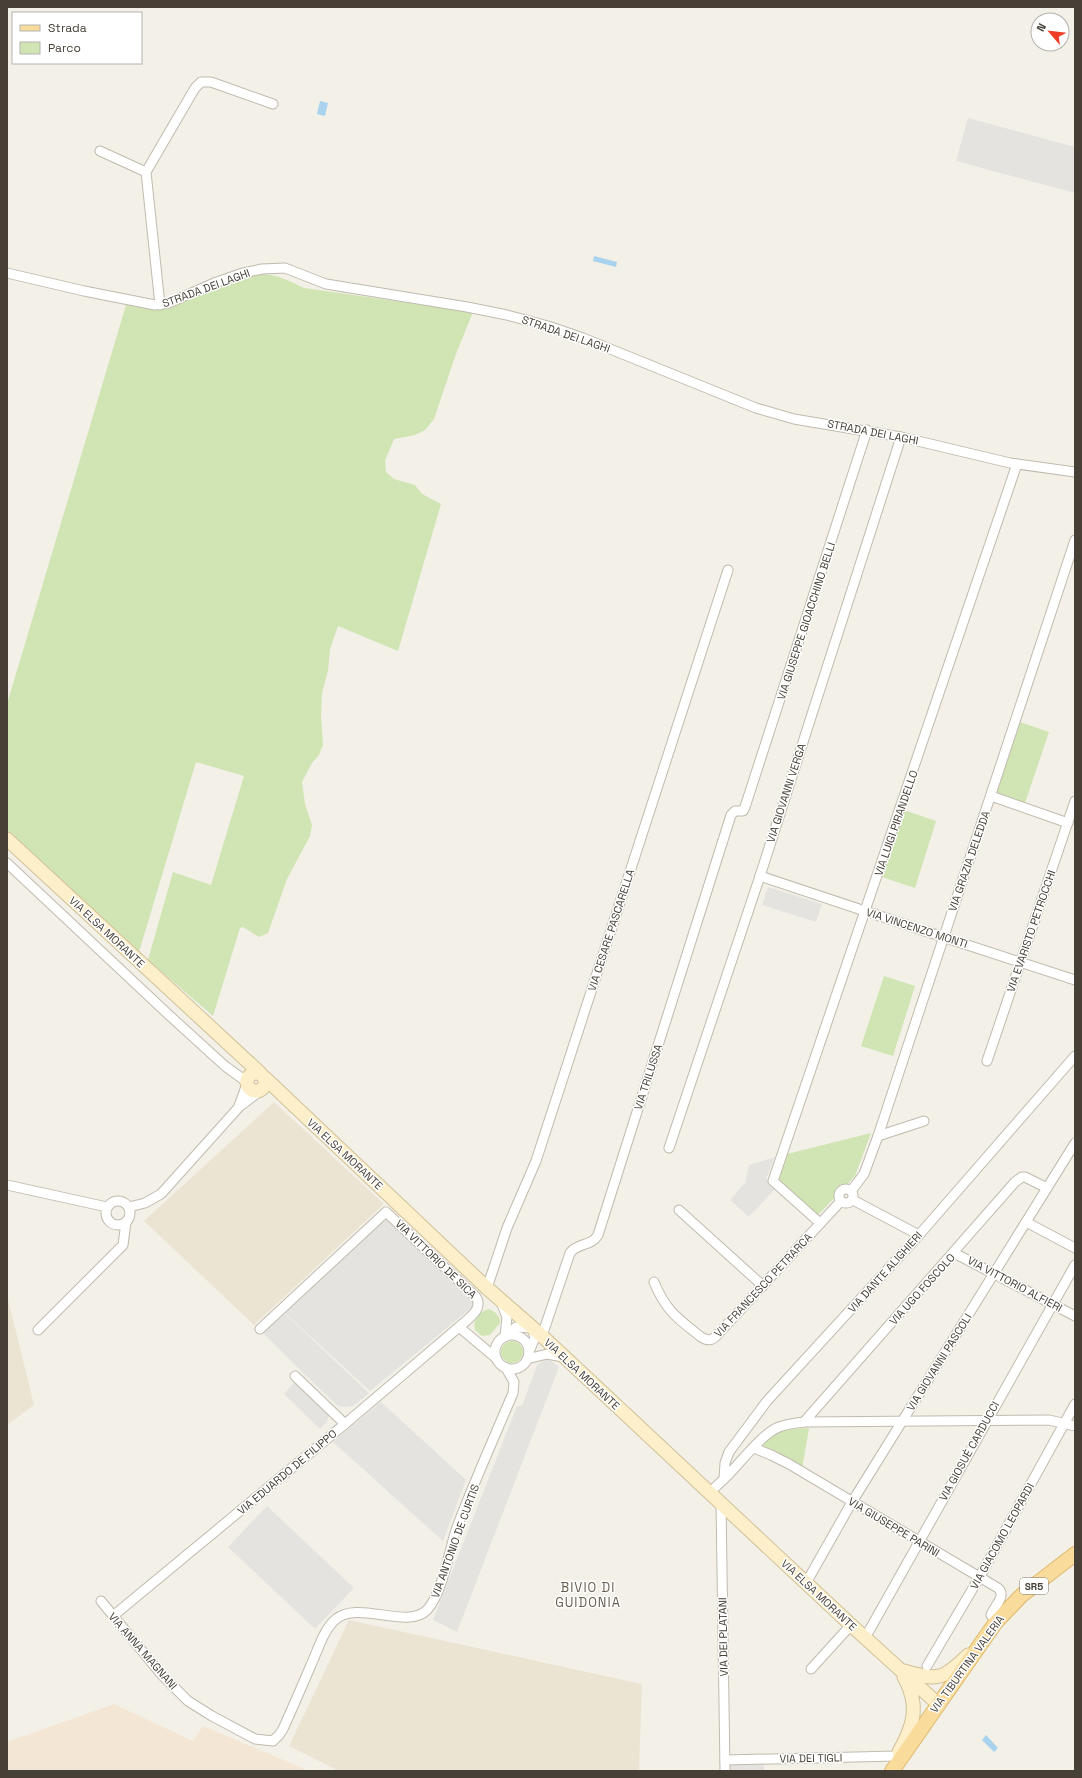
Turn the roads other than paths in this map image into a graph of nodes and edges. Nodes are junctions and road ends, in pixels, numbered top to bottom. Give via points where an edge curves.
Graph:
1 (273, 104) dead end
2 (100, 150) dead end
3 (146, 172) junction
4 (7, 273) edge
5 (160, 305) junction
6 (867, 430) junction
7 (901, 437) junction
8 (1017, 464) junction
9 (1075, 472) edge
10 (1075, 540) edge
11 (728, 570) dead end
12 (991, 796) junction
13 (1075, 801) edge
14 (742, 811) joint
15 (1068, 823) junction
16 (7, 839) edge
17 (7, 863) edge
18 (760, 876) junction
19 (866, 911) junction
20 (943, 937) junction
21 (1021, 961) junction
22 (1075, 980) edge
23 (1075, 1056) edge
24 (987, 1061) dead end
25 (262, 1076) junction
26 (247, 1083) junction
27 (260, 1091) junction
28 (239, 1107) junction
29 (924, 1121) dead end
30 (878, 1136) junction
31 (1075, 1143) edge
32 (669, 1148) dead end
33 (7, 1185) edge
34 (1047, 1188) junction
35 (852, 1195) junction
36 (841, 1201) junction
37 (107, 1207) junction
38 (129, 1207) junction
39 (679, 1210) dead end
40 (126, 1222) junction
41 (1026, 1222) junction
42 (820, 1223) junction
43 (919, 1235) junction
44 (1075, 1248) edge
45 (954, 1253) junction
46 (1075, 1265) edge
47 (994, 1274) junction
48 (654, 1282) dead end
49 (763, 1286) junction
50 (487, 1288) junction
51 (500, 1299) junction
52 (1053, 1304) junction
53 (1075, 1316) edge
54 (460, 1327) junction
55 (260, 1329) dead end
56 (38, 1330) dead end
57 (537, 1332) junction
58 (502, 1338) junction
59 (480, 1344) junction
60 (528, 1356) junction
61 (563, 1357) junction
62 (496, 1358) junction
63 (506, 1368) junction
64 (295, 1376) dead end
65 (1075, 1404) edge
66 (804, 1422) junction
67 (901, 1422) junction
68 (986, 1422) junction
69 (1066, 1423) junction
70 (345, 1424) junction
71 (1075, 1426) edge
72 (754, 1448) junction
73 (724, 1479) junction
74 (709, 1493) junction
75 (852, 1502) junction
76 (721, 1503) junction
77 (919, 1542) junction
78 (1075, 1554) edge
79 (979, 1578) junction
80 (806, 1583) junction
81 (101, 1601) dead end
82 (113, 1616) junction
83 (996, 1622) junction
84 (851, 1625) junction
85 (866, 1638) junction
86 (981, 1642) junction
87 (927, 1666) dead end
88 (811, 1669) dead end
89 (900, 1670) junction
90 (938, 1704) junction
91 (273, 1741) joint
92 (725, 1760) junction
93 (894, 1765) edge
94 (725, 1771) edge

1 - 3 street via 211,82 201,82
2 - 3 street
3 - 5 street
4 - 5 street, STRADA DEI LAGHI
5 - 6 street, STRADA DEI LAGHI via 243,273 267,268 285,268 326,284 467,307 532,321 583,338 760,410 798,420
6 - 7 street, STRADA DEI LAGHI
6 - 14 street, VIA GIUSEPPE GIOACCHINO BELLI via 746,807
7 - 8 street, STRADA DEI LAGHI
7 - 18 street, VIA GIOVANNI VERGA
8 - 9 street, STRADA DEI LAGHI
8 - 19 street, VIA LUIGI PIRANDELLO
10 - 12 street, VIA GRAZIA DELEDDA
11 - 50 street, VIA CESARE PASCARELLA via 536,1161 510,1219
12 - 15 street
12 - 20 street, VIA GRAZIA DELEDDA
13 - 15 street, VIA EVARISTO PETROCCHI
14 - 57 street, VIA TRILUSSA via 734,811 731,815 598,1235 594,1241 577,1246 570,1253
15 - 21 street, VIA EVARISTO PETROCCHI
16 - 25 street, VIA ELSA MORANTE
17 - 26 street via 170,1016
18 - 19 street, VIA VINCENZO MONTI
18 - 32 street, VIA GIOVANNI VERGA
19 - 20 street, VIA VINCENZO MONTI
19 - 42 street, VIA LUIGI PIRANDELLO via 773,1181
20 - 21 street, VIA VINCENZO MONTI
20 - 30 street, VIA GRAZIA DELEDDA
21 - 22 street, VIA VINCENZO MONTI
21 - 24 street, VIA EVARISTO PETROCCHI
23 - 43 street, VIA DANTE ALIGHIERI
25 - 26 street via 251,1074
25 - 27 street via 265,1086
25 - 50 street, VIA ELSA MORANTE
26 - 27 street via 253,1091
26 - 28 street
27 - 28 street
28 - 38 street via 161,1194 145,1203
29 - 30 street
30 - 35 street, VIA GRAZIA DELEDDA via 868,1166
31 - 34 street, VIA GIOVANNI PASCOLI
33 - 37 street
34 - 41 street, VIA GIOVANNI PASCOLI
34 - 45 street, VIA UGO FOSCOLO via 1028,1178 1020,1178
35 - 36 street via 849,1203
35 - 36 street via 848,1189 841,1191
35 - 43 street
36 - 42 street, VIA FRANCESCO PETRARCA
37 - 38 street via 120,1200
37 - 40 street via 106,1215 111,1222 118,1225
38 - 40 street via 130,1215
39 - 49 street
40 - 56 street via 123,1245
41 - 44 street
41 - 47 street, VIA GIOVANNI PASCOLI
42 - 49 street, VIA FRANCESCO PETRARCA
43 - 73 street, VIA DANTE ALIGHIERI via 782,1383 750,1422 729,1452
45 - 47 street, VIA VITTORIO ALFIERI
45 - 66 street, VIA UGO FOSCOLO
46 - 52 street, VIA GIOSUÈ CARDUCCI
47 - 52 street, VIA VITTORIO ALFIERI
47 - 67 street, VIA GIOVANNI PASCOLI
48 - 49 street, VIA FRANCESCO PETRARCA via 668,1310 701,1338 709,1340 718,1334
50 - 51 street, VIA ELSA MORANTE
51 - 57 street, VIA ELSA MORANTE
51 - 58 street via 507,1317
52 - 53 street, VIA VITTORIO ALFIERI
52 - 68 street, VIA GIOSUÈ CARDUCCI
54 - 55 street, VIA VITTORIO DE SICA via 477,1310 480,1304 478,1300 386,1212
54 - 59 street
54 - 70 street, VIA EDUARDO DE FILIPPO
57 - 58 street via 523,1326 516,1327
57 - 60 street
57 - 61 street, VIA ELSA MORANTE
58 - 59 street via 490,1344
58 - 60 street via 511,1334 522,1338 526,1342
58 - 62 street via 495,1348
59 - 62 street
60 - 61 street via 547,1354
60 - 63 street via 520,1366
61 - 74 street, VIA ELSA MORANTE
62 - 63 street
63 - 91 street, VIA ANTONIO DE CURTIS via 514,1382 513,1393 457,1530 431,1604 424,1612 415,1615 356,1612 336,1620 325,1634 283,1729
64 - 70 street
65 - 69 street, VIA GIACOMO LEOPARDI
66 - 67 street
66 - 72 street via 778,1428
67 - 68 street
67 - 75 street, VIA GIOVANNI PASCOLI
68 - 69 street via 1049,1420
68 - 77 street, VIA GIOSUÈ CARDUCCI
69 - 71 street
69 - 79 street, VIA GIACOMO LEOPARDI
70 - 82 street, VIA EDUARDO DE FILIPPO
72 - 73 street
72 - 75 street, VIA GIUSEPPE PARINI via 788,1464
73 - 74 street
74 - 76 street, VIA ELSA MORANTE
75 - 77 street, VIA GIUSEPPE PARINI
75 - 80 street, VIA GIOVANNI PASCOLI
76 - 80 street, VIA ELSA MORANTE
76 - 92 street, VIA DEI PLATANI
77 - 79 street, VIA GIUSEPPE PARINI
77 - 85 street, VIA GIOSUÈ CARDUCCI
78 - 83 main road, VIA TIBURTINA VALERIA / SR5 via 1022,1595
79 - 83 street, VIA GIUSEPPE PARINI via 1001,1591 1002,1596 991,1615
79 - 87 street, VIA GIACOMO LEOPARDI
80 - 84 street, VIA ELSA MORANTE
81 - 82 street, VIA ANNA MAGNANI
82 - 91 street, VIA ANNA MAGNANI via 161,1674 188,1701 255,1739
83 - 86 main road, VIA TIBURTINA VALERIA / SR5
84 - 85 street, VIA ELSA MORANTE
84 - 88 street
85 - 89 street, VIA ELSA MORANTE
86 - 89 street, VIA ELSA MORANTE via 943,1676 925,1677
86 - 90 main road, VIA TIBURTINA VALERIA / SR5
89 - 90 street, VIA ELSA MORANTE
89 - 93 street, VIA ELSA MORANTE via 911,1690 914,1709 910,1730
90 - 93 main road, VIA TIBURTINA VALERIA / SR5
92 - 93 street, VIA DEI TIGLI
92 - 94 street, VIA DEI PLATANI

